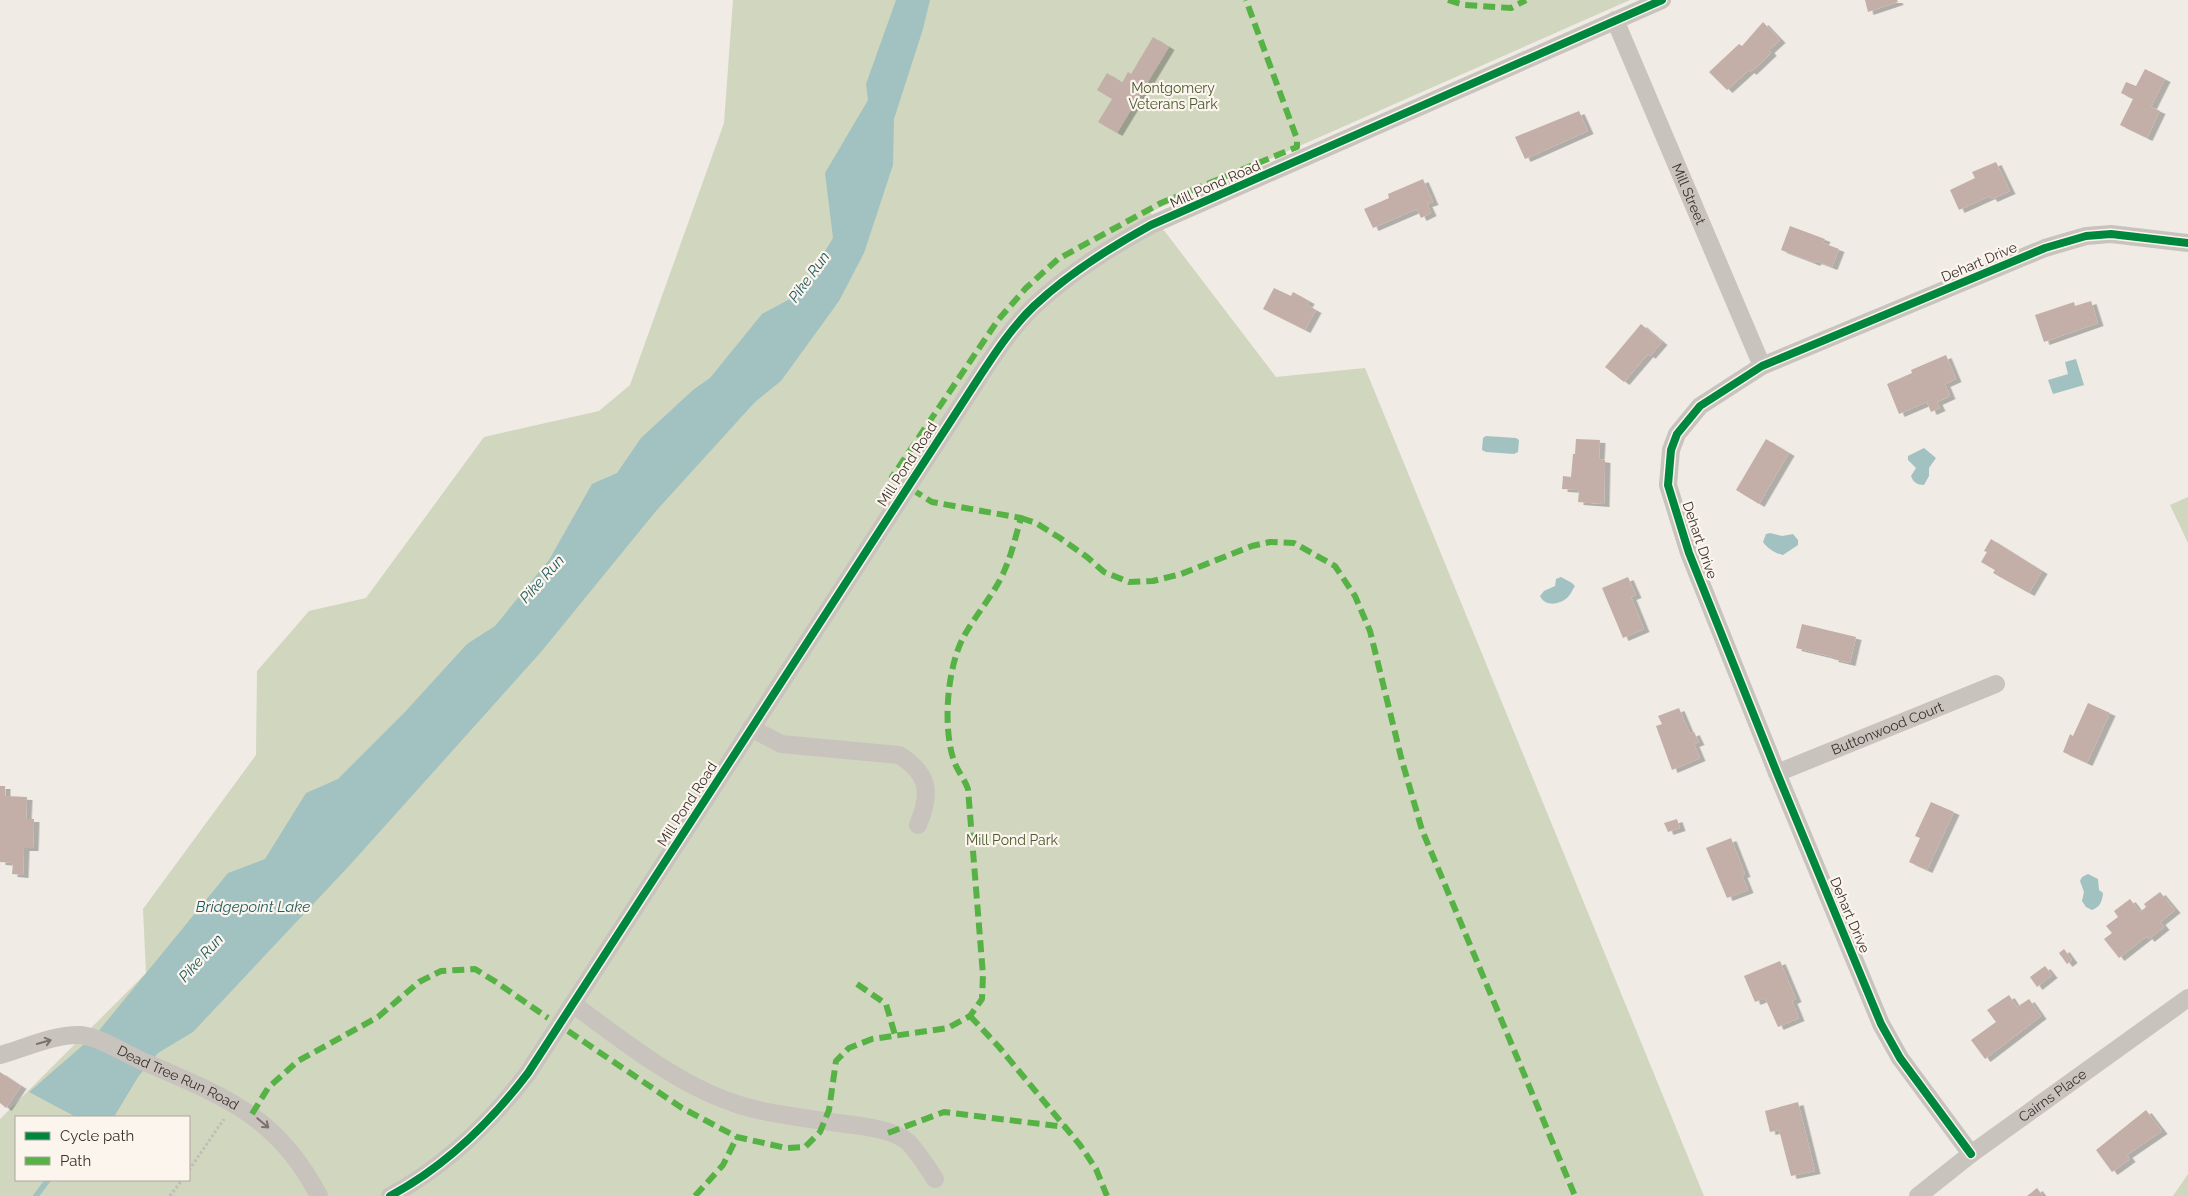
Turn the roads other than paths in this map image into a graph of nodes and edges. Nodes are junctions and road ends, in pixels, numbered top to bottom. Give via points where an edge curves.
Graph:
1 (1662, 0) edge
2 (1615, 20) junction
3 (2188, 242) edge
4 (1762, 366) junction
5 (1996, 684) dead end
6 (751, 728) junction
7 (1777, 773) junction
8 (918, 826) dead end
9 (2188, 998) edge
10 (573, 1004) junction
11 (0, 1055) edge
12 (1971, 1154) junction
13 (935, 1179) dead end
14 (319, 1196) edge
15 (390, 1196) edge
16 (1918, 1196) edge

1 - 2 street, Mill Pond Road
2 - 4 street, Mill Street
2 - 6 street, Mill Pond Road via 1151,225 1095,258 1067,279 1034,307 995,352
3 - 4 street, Dehart Drive via 2111,234 2086,236 2045,248
4 - 7 street, Dehart Drive via 1700,406 1677,434 1671,450 1668,486 1689,553
5 - 7 street, Buttonwood Court
6 - 8 street via 781,744 899,755 914,765 922,776 926,791
6 - 10 street, Mill Pond Road
7 - 12 street, Dehart Drive via 1881,1024 1900,1058
9 - 12 street, Cairns Place
10 - 13 street via 705,1092 760,1110 888,1133 907,1142
10 - 15 street, Mill Pond Road via 528,1073 483,1127 444,1161
11 -> 14 street, Dead Tree Run Road via 62,1037 88,1037 235,1104 259,1120 301,1165
12 - 16 street, Cairns Place

